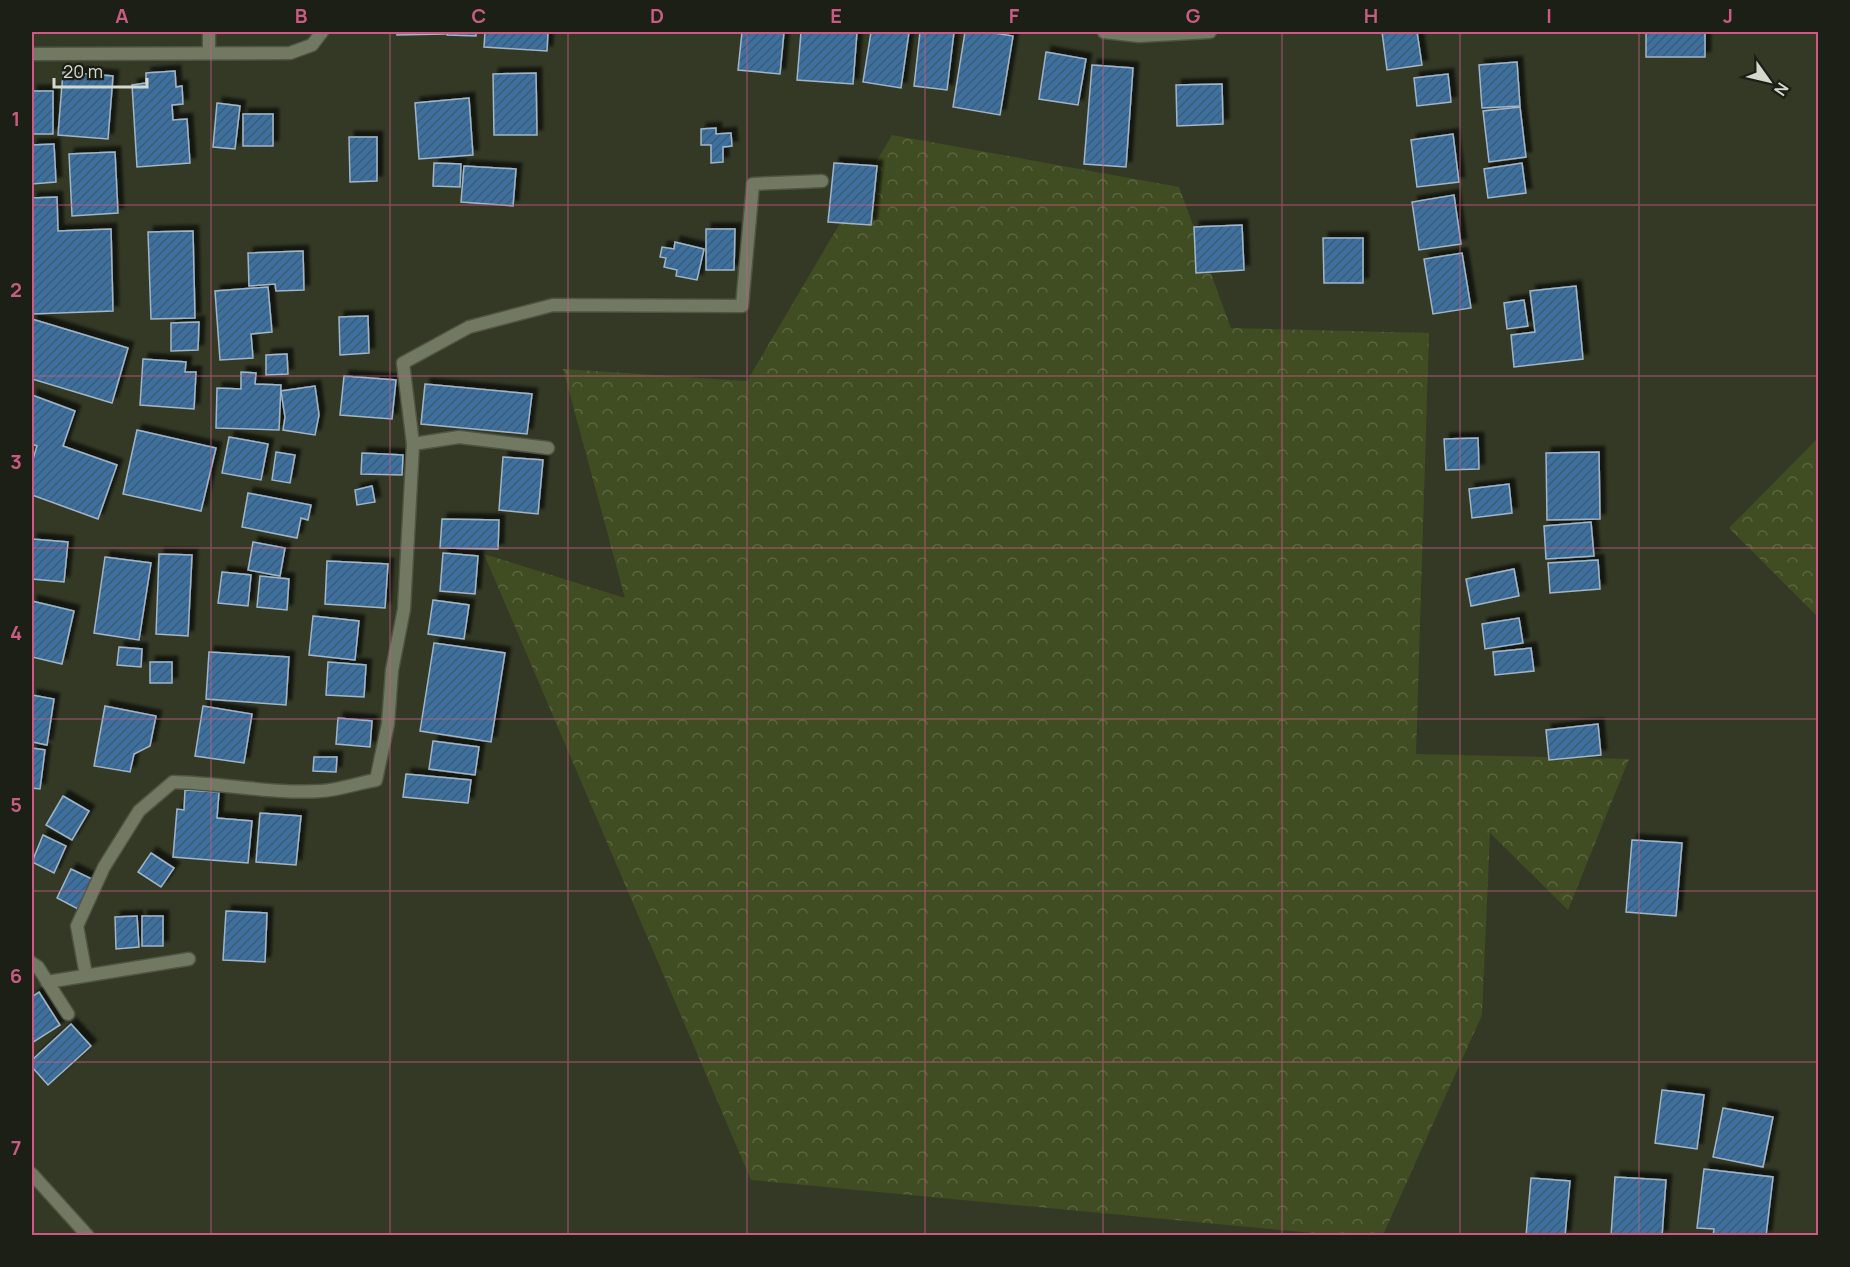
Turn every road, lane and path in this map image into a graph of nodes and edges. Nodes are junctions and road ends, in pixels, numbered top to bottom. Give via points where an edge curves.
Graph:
1 (209, 32) edge
2 (322, 32) edge
3 (1104, 32) edge
4 (1210, 32) edge
5 (209, 53) junction
6 (32, 54) edge
7 (822, 182) dead end
8 (413, 444) junction
9 (548, 448) dead end
10 (189, 959) dead end
11 (32, 963) edge
12 (86, 975) junction
13 (47, 982) junction
14 (68, 1014) dead end
15 (32, 1174) edge
16 (88, 1236) edge

1 - 5 street
2 - 5 street via 312,45 290,53
3 - 4 street via 1139,36
5 - 6 street
7 - 8 street via 753,184 742,306 553,305 469,327 403,363
8 - 9 street via 459,438
8 - 12 street via 404,609 376,780 322,791 173,782 139,811 104,867 77,926
10 - 12 street
11 - 13 street
12 - 13 street
13 - 14 street
15 - 16 street

